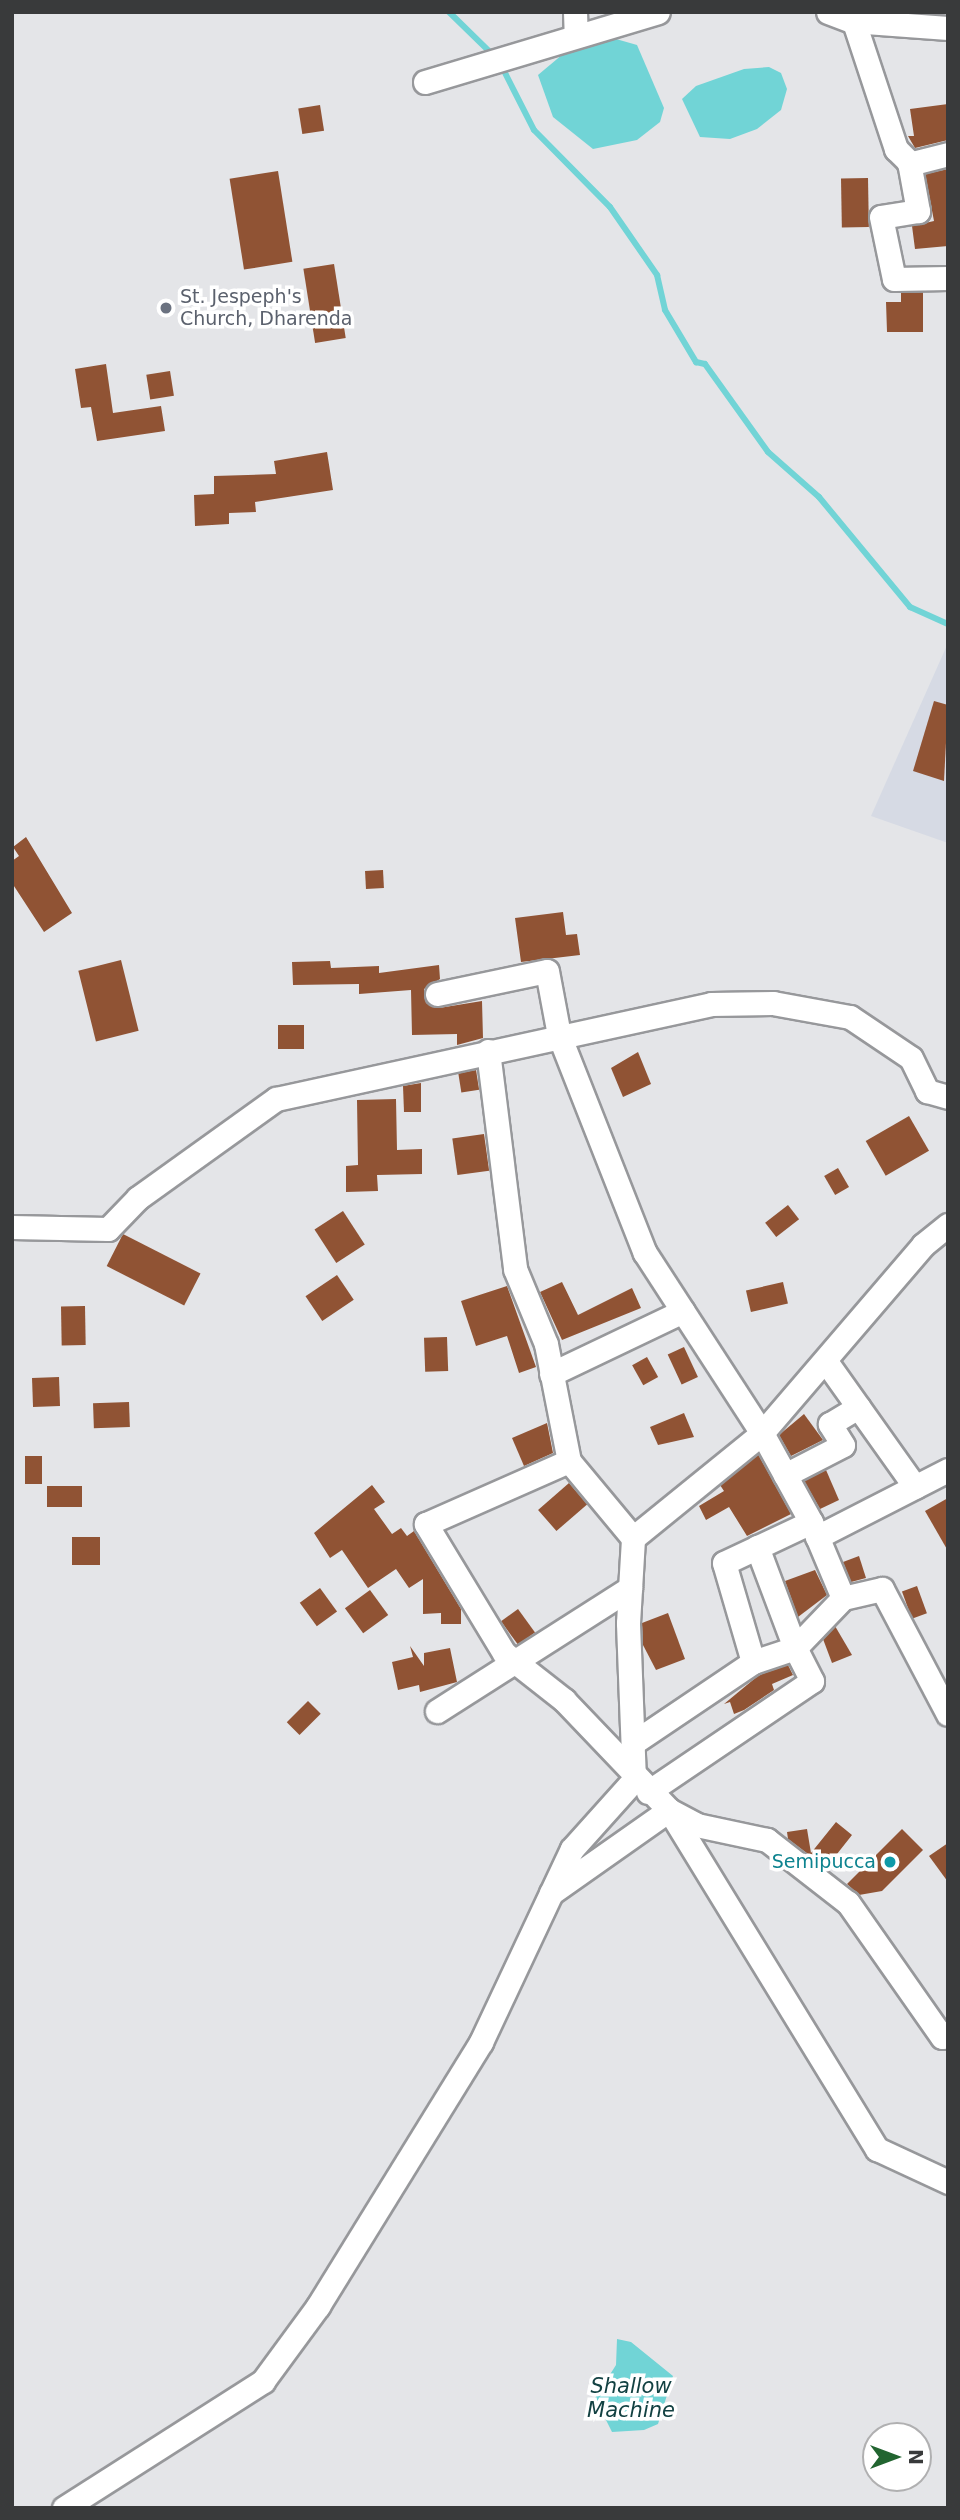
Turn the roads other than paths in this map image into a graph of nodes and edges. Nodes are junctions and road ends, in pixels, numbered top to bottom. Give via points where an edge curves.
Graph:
1 (575, 12) edge
2 (658, 12) edge
3 (828, 12) edge
4 (854, 22) junction
5 (948, 28) edge
6 (576, 36) junction
7 (425, 82) dead end
8 (948, 154) edge
9 (909, 164) junction
10 (948, 278) edge
11 (437, 994) dead end
12 (559, 1035) junction
13 (488, 1051) junction
14 (948, 1097) edge
15 (948, 1225) edge
16 (12, 1227) edge
17 (683, 1311) junction
18 (827, 1363) junction
19 (551, 1374) junction
20 (858, 1407) junction
21 (762, 1433) junction
22 (569, 1461) junction
23 (948, 1470) edge
24 (785, 1475) junction
25 (915, 1487) junction
26 (814, 1530) junction
27 (634, 1538) junction
28 (757, 1547) junction
29 (630, 1588) junction
30 (842, 1598) junction
31 (795, 1648) junction
32 (516, 1662) junction
33 (753, 1662) junction
34 (437, 1711) dead end
35 (948, 1714) edge
36 (633, 1743) junction
37 (641, 1786) junction
38 (669, 1810) junction
39 (551, 1893) junction
40 (948, 2033) edge
41 (948, 2182) edge
42 (64, 2508) edge

1 - 6 street
2 - 6 street
3 - 4 street
4 - 5 street
4 - 9 street via 891,137
6 - 7 street
8 - 9 street
9 - 10 street via 918,211 881,217 894,279
11 - 12 street via 547,971
12 - 13 street
12 - 14 street via 711,1004 773,1003 850,1017 911,1059 927,1091
12 - 17 street via 645,1253
13 - 16 street via 276,1099 138,1198 108,1229
13 - 19 street via 515,1269
15 - 18 street via 923,1245
17 - 19 street
17 - 21 street
18 - 20 street
18 - 21 street
19 - 22 street
20 - 24 street via 830,1424 843,1445
20 - 25 street
21 - 24 street
21 - 27 street
22 - 27 street
22 - 32 street via 426,1524
23 - 25 street
24 - 26 street
25 - 26 street
26 - 28 street
26 - 30 street
27 - 29 street
28 - 31 street
28 - 33 street via 724,1563
29 - 32 street
29 - 36 street
30 - 31 street
30 - 35 street via 882,1590
31 - 33 street
31 - 37 street via 812,1681
32 - 34 street
32 - 37 street via 564,1700
33 - 36 street
36 - 37 street
37 - 38 street
37 - 39 street via 572,1849
38 - 39 street
38 - 40 street via 696,1825 767,1840 848,1903 942,2037
38 - 41 street via 877,2149
39 - 42 street via 481,2042 318,2306 263,2381

